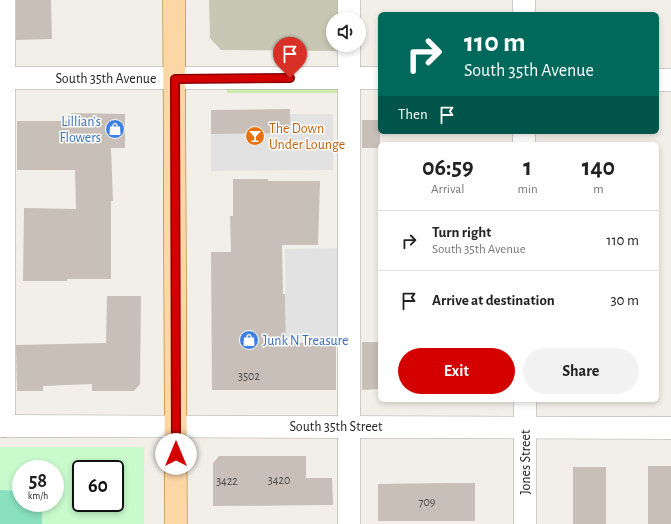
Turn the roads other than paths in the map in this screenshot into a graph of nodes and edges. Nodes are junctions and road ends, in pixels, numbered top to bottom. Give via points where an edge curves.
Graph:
1 (4, 0) edge
2 (174, 0) edge
3 (349, 0) edge
4 (524, 0) edge
5 (349, 12) edge
6 (524, 12) edge
7 (349, 52) edge
8 (348, 77) junction
9 (2, 78) edge
10 (378, 78) edge
11 (175, 79) junction
12 (659, 80) edge
13 (671, 80) edge
14 (2, 252) edge
15 (525, 402) edge
16 (2, 426) edge
17 (176, 426) junction
18 (349, 426) junction
19 (525, 427) junction
20 (671, 428) edge
21 (176, 524) edge
22 (349, 524) edge
23 (525, 524) edge

1 - 9 street
2 - 11 main road
3 - 5 street
4 - 6 street
7 - 8 street
8 - 10 street, South 35th Avenue
8 - 11 street, South 35th Avenue
8 - 18 street
9 - 11 street, South 35th Avenue
9 - 14 street
11 - 17 main road
12 - 13 street
14 - 16 street
15 - 19 street, Jones Street
16 - 17 street, South 35th Street
17 - 18 street, South 35th Street
17 - 21 main road
18 - 19 street, South 35th Street
18 - 22 street
19 - 20 street, South 35th Street
19 - 23 street, Jones Street

